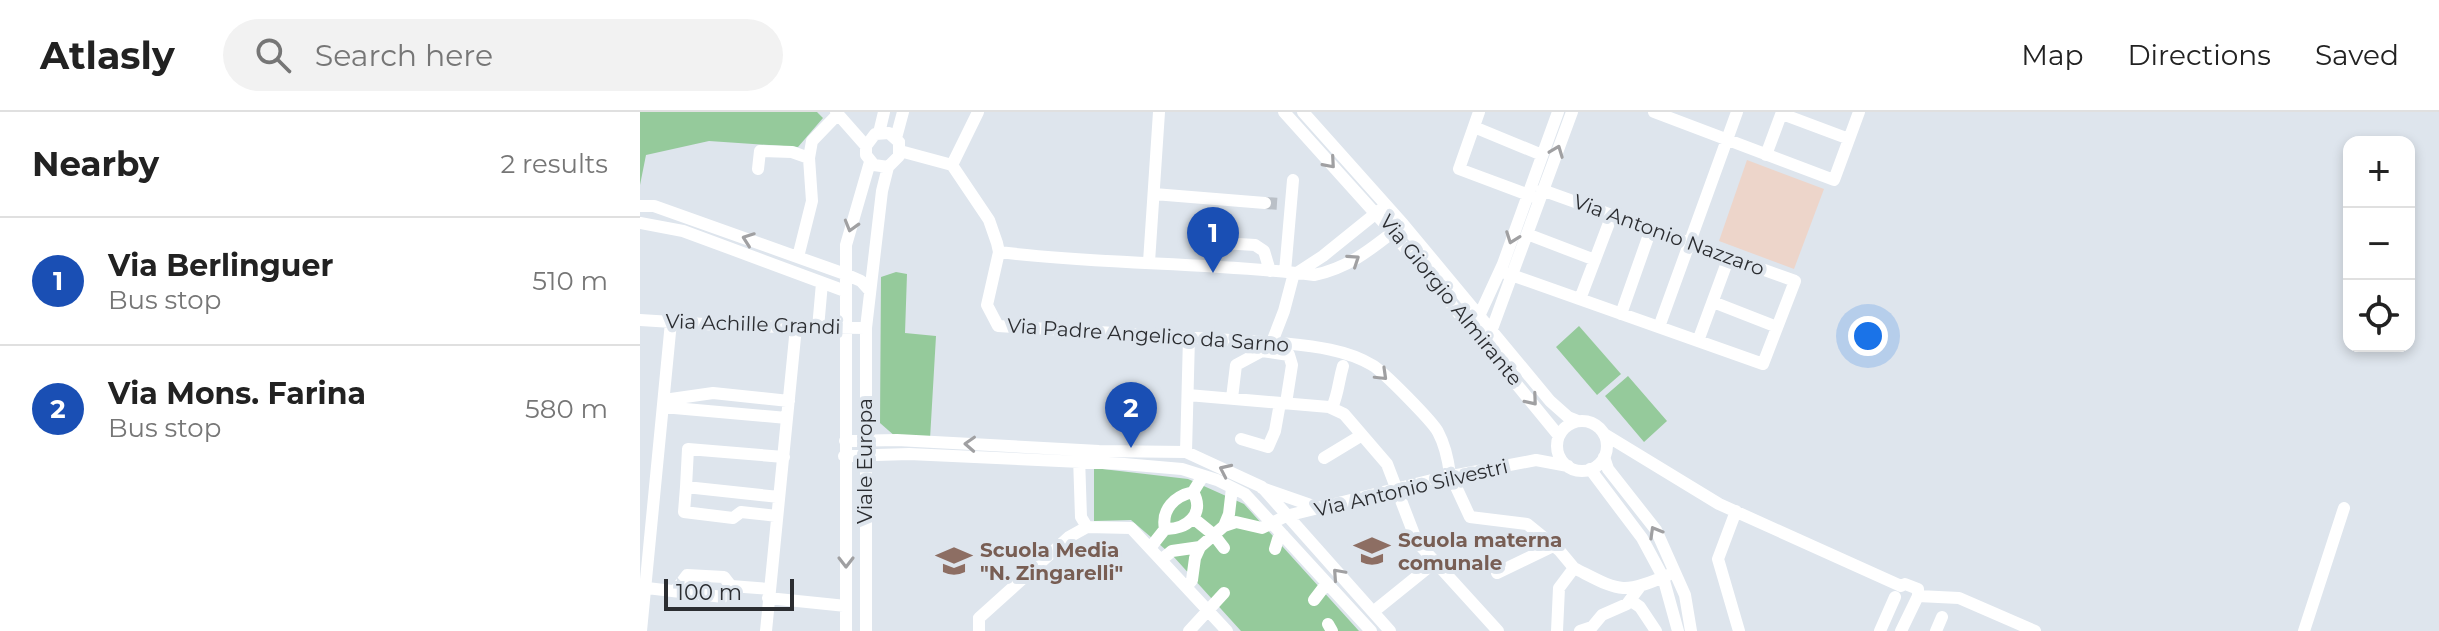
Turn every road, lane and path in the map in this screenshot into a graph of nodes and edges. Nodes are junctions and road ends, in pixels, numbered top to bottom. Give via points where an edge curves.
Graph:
1 (884, 112) edge
2 (903, 112) edge
3 (978, 112) edge
4 (1159, 112) edge
5 (1284, 112) edge
6 (1303, 112) edge
7 (1479, 112) edge
8 (1572, 112) edge
9 (1654, 112) edge
10 (1693, 112) edge
11 (1737, 112) edge
12 (1859, 112) edge
13 (837, 113) edge
14 (1554, 113) edge
15 (1782, 113) edge
16 (1689, 125) junction
17 (1474, 127) junction
18 (872, 138) junction
19 (896, 138) junction
20 (1849, 139) junction
21 (1727, 140) junction
22 (900, 151) junction
23 (1542, 155) junction
24 (1766, 155) junction
25 (809, 158) junction
26 (870, 162) junction
27 (952, 165) junction
28 (888, 167) junction
29 (758, 169) dead end
30 (1293, 180) dead end
31 (1154, 194) junction
32 (1536, 194) junction
33 (1265, 203) tunnel mouth
34 (1387, 205) junction
35 (640, 206) edge
36 (1376, 214) junction
37 (1612, 215) junction
38 (640, 223) edge
39 (1398, 228) junction
40 (1651, 229) junction
41 (1527, 234) junction
42 (1205, 242) dead end
43 (1689, 243) junction
44 (999, 252) junction
45 (798, 257) junction
46 (1729, 257) junction
47 (1595, 260) junction
48 (1149, 262) junction
49 (1270, 271) junction
50 (1292, 273) junction
51 (1506, 273) junction
52 (845, 274) junction
53 (822, 283) junction
54 (845, 291) junction
55 (870, 291) junction
56 (1580, 299) junction
57 (1713, 302) junction
58 (1480, 314) junction
59 (1621, 314) junction
60 (640, 320) edge
61 (671, 322) junction
62 (796, 327) junction
63 (1659, 327) junction
64 (1777, 327) junction
65 (818, 328) junction
66 (845, 328) junction
67 (866, 328) junction
68 (1492, 329) junction
69 (1189, 337) junction
70 (1698, 341) junction
71 (1272, 342) junction
72 (1343, 366) dead end
73 (1188, 395) junction
74 (735, 396) junction
75 (1232, 398) junction
76 (789, 401) junction
77 (663, 403) junction
78 (1283, 403) junction
79 (1332, 408) junction
80 (734, 413) junction
81 (787, 418) junction
82 (1578, 421) junction
83 (1604, 434) junction
84 (1362, 435) junction
85 (1241, 439) dead end
86 (845, 441) junction
87 (865, 441) junction
88 (1558, 441) junction
89 (1632, 449) junction
90 (1186, 452) junction
91 (844, 456) junction
92 (1083, 456) junction
93 (1604, 456) junction
94 (784, 457) junction
95 (865, 457) junction
96 (1324, 458) dead end
97 (1536, 460) junction
98 (1568, 466) junction
99 (1590, 469) junction
100 (1203, 476) junction
101 (1451, 476) junction
102 (1436, 479) junction
103 (686, 487) junction
104 (1262, 487) junction
105 (1232, 488) junction
106 (1396, 489) junction
107 (1193, 492) junction
108 (779, 497) junction
109 (1319, 508) junction
110 (2344, 508) dead end
111 (1736, 511) junction
112 (777, 516) junction
113 (1286, 516) junction
114 (1193, 518) junction
115 (1273, 524) junction
116 (1087, 527) junction
117 (1165, 529) junction
118 (1219, 531) junction
119 (1283, 535) junction
120 (1553, 546) junction
121 (1200, 547) junction
122 (1150, 548) junction
123 (1224, 548) dead end
124 (1275, 549) dead end
125 (1161, 560) junction
126 (1435, 562) junction
127 (1574, 568) junction
128 (1497, 573) dead end
129 (1669, 574) junction
130 (1327, 583) junction
131 (731, 586) junction
132 (1186, 587) junction
133 (647, 588) junction
134 (1639, 588) junction
135 (675, 591) junction
136 (1898, 592) junction
137 (1224, 593) dead end
138 (769, 594) junction
139 (1314, 600) dead end
140 (1630, 600) junction
141 (1915, 601) junction
142 (846, 606) junction
143 (1207, 609) junction
144 (1373, 612) junction
145 (1942, 617) dead end
146 (641, 631) edge
147 (766, 631) edge
148 (846, 631) edge
149 (866, 631) edge
150 (979, 631) edge
151 (1189, 631) edge
152 (1227, 631) edge
153 (1371, 631) edge
154 (1390, 631) edge
155 (1498, 631) edge
156 (1557, 631) edge
157 (1580, 631) edge
158 (1656, 631) edge
159 (1678, 631) edge
160 (1691, 631) edge
161 (1739, 631) edge
162 (1880, 631) edge
163 (1901, 631) edge
164 (1936, 631) edge
165 (2035, 631) edge
166 (2304, 631) edge

1 - 18 street
2 - 19 street
3 - 27 street
4 - 31 street
5 -> 36 street
6 - 34 street
7 - 17 street
32 -> 8 street
9 - 16 street
10 - 16 street
11 - 21 street
12 - 20 street
13 - 18 street via 857,135
13 - 25 street via 812,141
14 - 23 street
15 - 20 street
15 - 24 street
16 - 21 street
17 - 23 street
17 - 32 street, Via Antonio Nazzaro via 1459,169
18 - 19 street via 889,133
18 - 26 street via 866,155
19 - 22 street
20 - 24 street via 1834,180
21 - 24 street
21 - 43 street
22 - 27 street
22 - 28 street
23 - 32 street
25 - 29 street via 760,151
25 - 45 street via 812,201
26 - 28 street
26 -> 52 street, Viale Europa via 846,245
27 - 44 street via 989,220
28 - 55 street, Viale Europa
30 - 50 street via 1286,205
31 - 33 street
31 - 48 street
32 - 37 street, Via Antonio Nazzaro
32 - 41 street
32 -> 51 street
34 - 36 street, Via Giorgio Almirante
34 - 39 street, Via Giorgio Almirante
45 -> 35 street via 654,206
36 - 39 street, Via Giorgio Almirante
36 - 50 street
37 - 40 street, Via Antonio Nazzaro
37 - 47 street
38 - 53 street via 683,231
50 -> 39 street via 1336,271
39 - 58 street, Via Giorgio Almirante
39 -> 88 street, Via Giorgio Almirante
40 - 43 street, Via Antonio Nazzaro
40 - 59 street
41 - 47 street
41 - 51 street
42 - 49 street via 1255,245 1264,251
43 - 46 street, Via Antonio Nazzaro
43 - 63 street
44 - 48 street
44 - 69 street, Via Padre Angelico da Sarno via 987,305 998,326
45 - 52 street
46 - 57 street
46 - 64 street, Via Antonio Nazzaro via 1795,281
47 - 56 street
48 - 49 street
49 - 50 street
50 - 71 street
51 - 56 street
51 - 58 street
51 - 68 street
52 - 54 street, Viale Europa
52 - 55 street
53 - 54 street
53 - 65 street
54 - 66 street, Viale Europa
55 - 67 street, Viale Europa
56 - 59 street
57 - 64 street
57 - 70 street
58 - 68 street, Via Giorgio Almirante
59 - 63 street
60 - 61 street, Via Achille Grandi
61 - 62 street, Via Achille Grandi
61 - 77 street
62 - 65 street, Via Achille Grandi
62 - 76 street
63 - 70 street
64 - 70 street via 1763,364
65 - 66 street, Via Achille Grandi
66 - 67 street, Via Achille Grandi
66 - 86 street, Viale Europa
67 - 87 street, Viale Europa
68 - 82 street, Via Giorgio Almirante via 1550,401
69 - 71 street, Via Padre Angelico da Sarno
69 - 73 street
71 -> 102 street, Via Padre Angelico da Sarno via 1321,347 1373,365 1437,429 1450,474
72 - 79 street
73 - 75 street
73 - 90 street
74 - 76 street
74 - 77 street via 713,393
74 - 80 street
75 - 78 street
75 - 78 street via 1236,365 1262,351 1289,355 1292,365
76 - 81 street
77 - 80 street
77 - 133 street
78 - 79 street
78 - 85 street via 1268,447
79 - 84 street
80 - 81 street
81 - 94 street
82 - 83 street via 1591,423
82 - 88 street
83 - 89 street
83 - 93 street
84 - 96 street
84 - 106 street via 1387,464
86 - 87 street
86 - 91 street, Viale Europa
92 -> 87 street
87 - 95 street, Viale Europa
88 - 97 street, Via Antonio Silvestri
88 - 98 street
89 - 93 street
89 - 111 street
90 - 92 street
104 -> 90 street
91 - 95 street
91 -> 142 street, Viale Europa
92 - 95 street
92 - 100 street
92 - 116 street via 1081,517
93 - 99 street
129 -> 93 street via 1656,530 1608,469
94 - 103 street via 688,449
94 - 108 street
95 - 149 street, Viale Europa
97 - 98 street, Via Antonio Silvestri
97 - 101 street, Via Antonio Silvestri
98 - 99 street
99 - 129 street
100 - 105 street
100 - 107 street
101 - 102 street, Via Antonio Silvestri
101 - 120 street via 1470,517 1527,524
102 - 106 street, Via Antonio Silvestri
103 - 108 street
103 - 112 street via 684,512
104 - 109 street
104 - 113 street
105 - 115 street via 1245,494
105 - 118 street via 1229,514
106 - 109 street, Via Antonio Silvestri
106 - 126 street via 1417,542
107 - 114 street via 1198,504
107 - 117 street via 1171,503
108 - 112 street
109 - 113 street, Via Antonio Silvestri
110 - 166 street
111 - 136 street
111 - 161 street via 1718,559
112 - 138 street
113 - 115 street, Via Antonio Silvestri
144 -> 113 street
114 - 117 street via 1177,530
114 - 118 street
115 - 118 street via 1262,528 1236,522
115 - 119 street
116 - 122 street via 1131,528
116 - 150 street via 979,618
117 - 122 street
118 - 121 street
118 - 123 street
119 - 124 street
119 - 130 street
120 - 127 street
120 - 128 street
121 - 125 street via 1172,551
121 - 132 street
122 - 125 street
125 - 132 street
126 - 144 street
126 - 155 street
127 - 134 street via 1612,587
127 - 156 street via 1559,588
129 - 134 street
129 - 159 street
129 - 160 street via 1685,595
130 - 139 street
130 - 153 street
131 - 135 street via 723,597
131 - 135 street via 724,577 687,575
131 - 138 street
132 - 143 street
133 - 135 street
133 - 146 street
134 - 140 street
136 - 141 street via 1905,584 1918,589
136 - 162 street
137 - 143 street
138 - 142 street
138 - 147 street
140 - 157 street
140 - 158 street
141 - 163 street
141 - 165 street via 1959,598
142 - 148 street, Viale Europa
143 - 151 street
143 - 152 street
144 - 154 street
145 - 164 street

